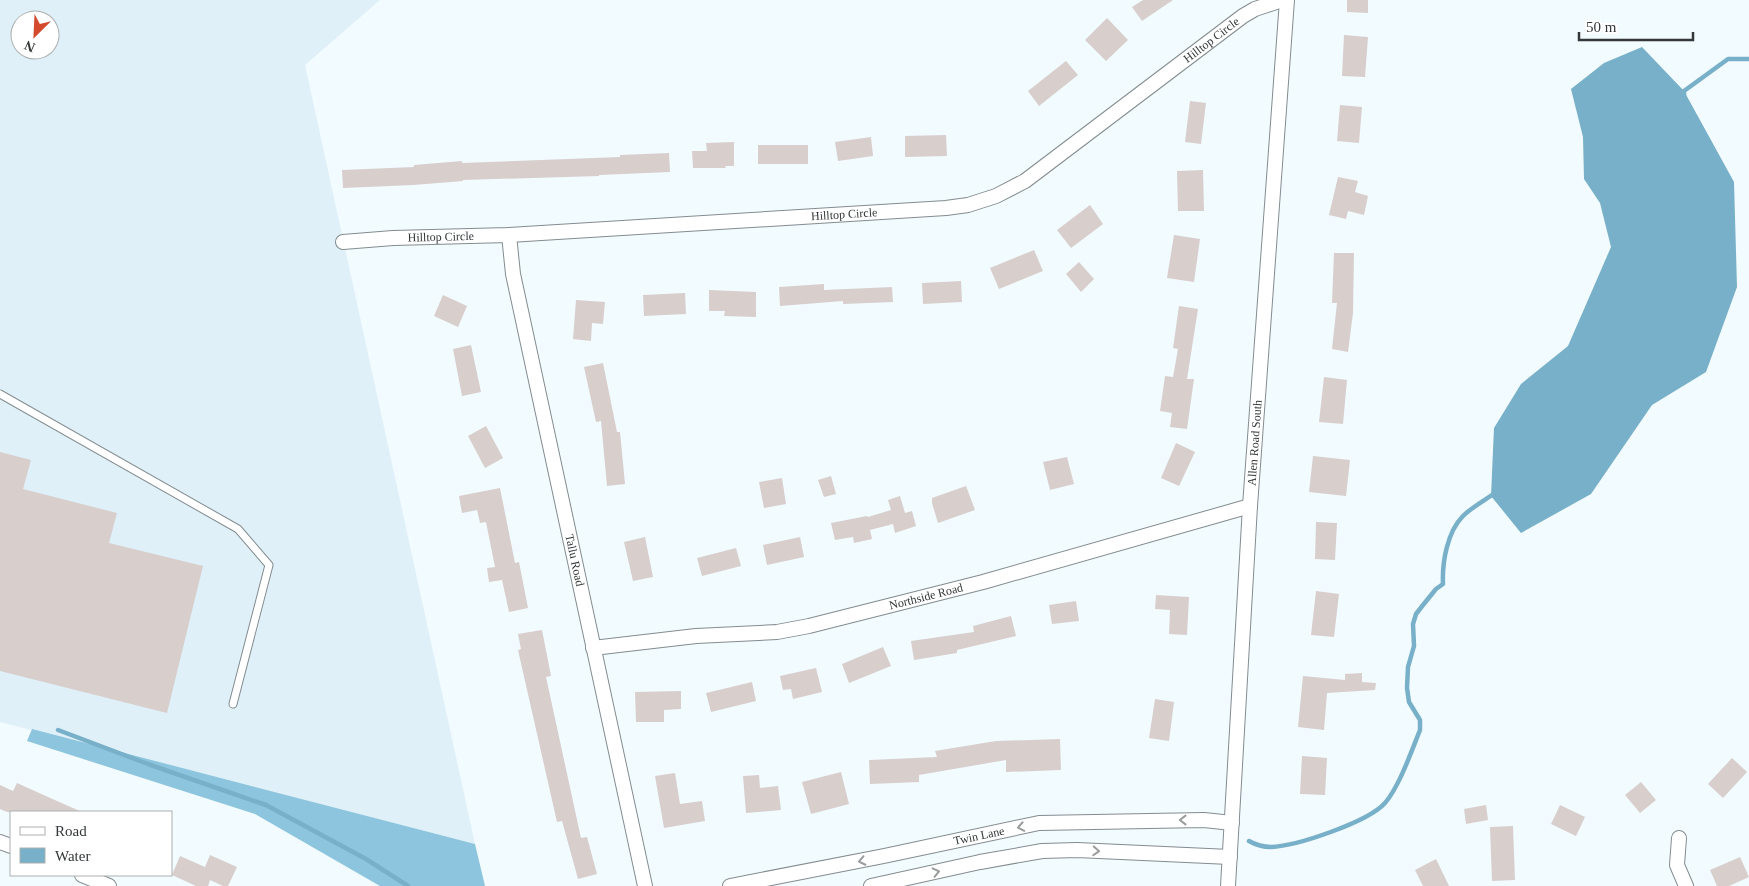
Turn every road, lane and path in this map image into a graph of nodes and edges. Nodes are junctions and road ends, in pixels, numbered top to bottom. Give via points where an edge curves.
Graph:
1 (1282, 0) edge
2 (1287, 0) edge
3 (509, 235) junction
4 (343, 242) dead end
5 (0, 394) edge
6 (1250, 506) junction
7 (593, 648) junction
8 (233, 704) dead end
9 (1232, 823) junction
10 (1679, 838) dead end
11 (1230, 858) junction
12 (84, 876) edge
13 (109, 886) edge
14 (645, 886) edge
15 (730, 886) edge
16 (871, 886) edge
17 (1228, 886) edge
18 (1686, 886) edge

1 - 3 street, Hilltop Circle via 1244,16 1025,181 996,196 968,205
2 - 6 street, Allen Road South
3 - 4 street, Hilltop Circle
3 - 7 street, Tallu Road via 513,274
5 - 8 lane via 238,530 269,565
6 - 7 street, Northside Road via 984,582 809,626 778,632 696,636
6 - 9 street, Allen Road South
7 - 14 street, Tallu Road
9 - 11 street, Allen Road South
9 -> 15 street, Twin Lane via 1204,820 1039,823
10 - 18 street via 1677,865
16 -> 11 street via 1042,851
11 - 17 street, Allen Road South
12 - 13 street

